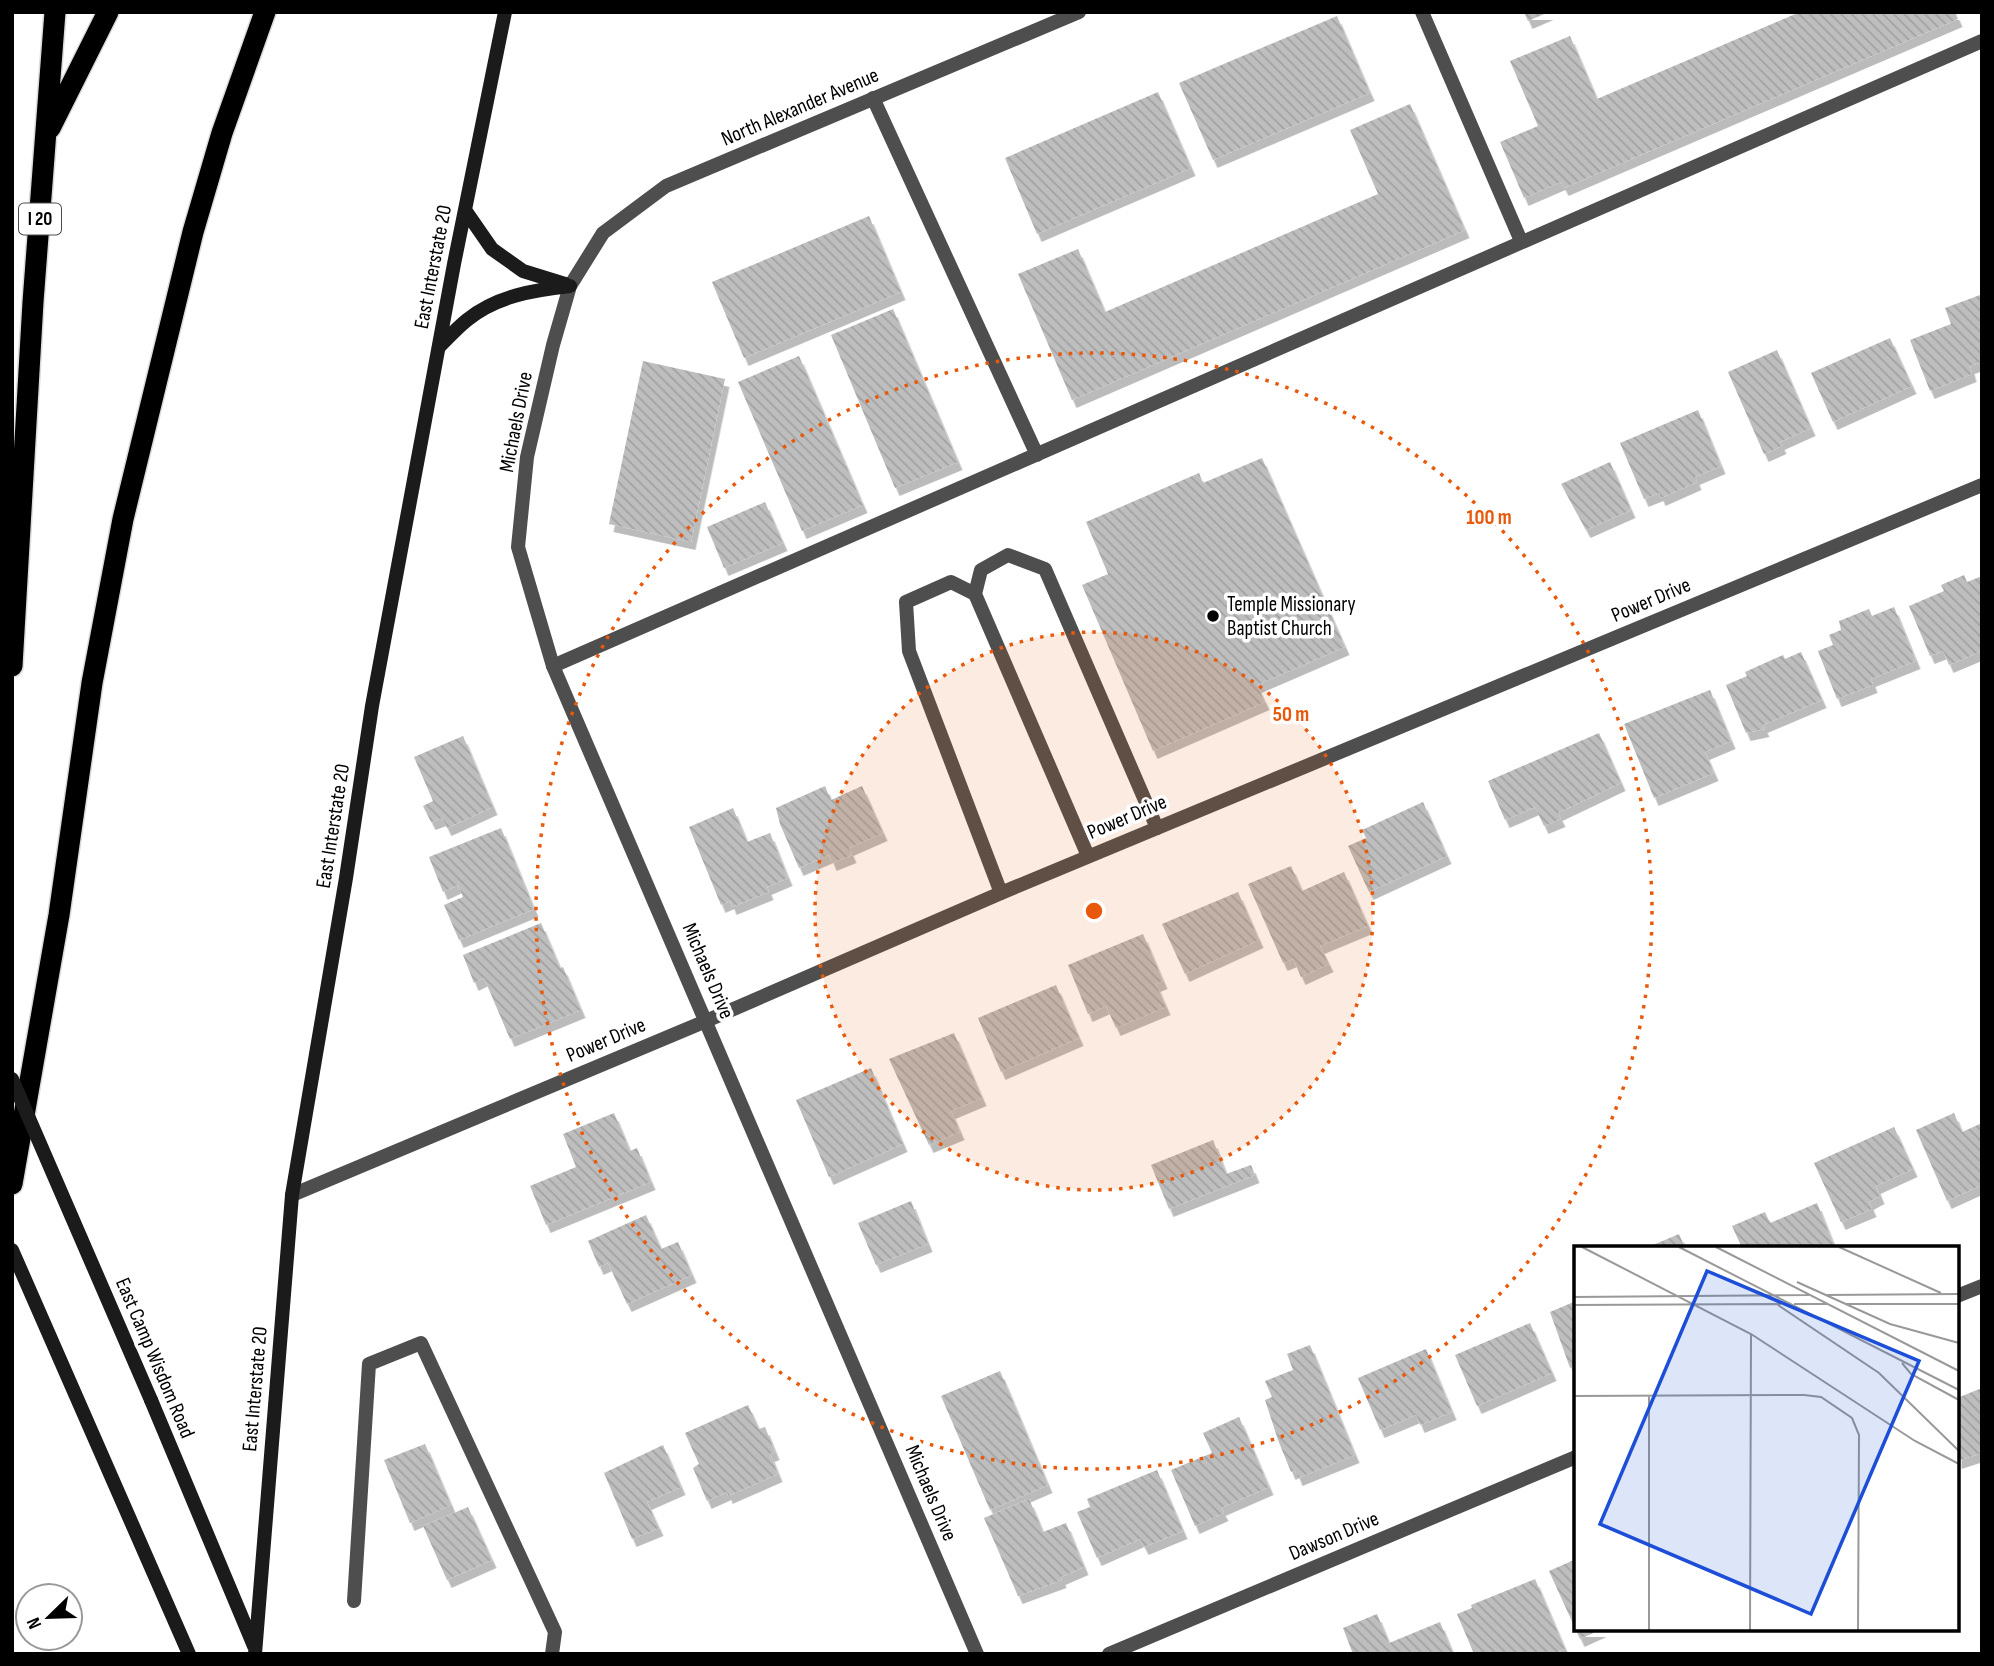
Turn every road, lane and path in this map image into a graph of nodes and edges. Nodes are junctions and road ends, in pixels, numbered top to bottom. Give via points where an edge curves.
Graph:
1 (55, 12) edge
2 (107, 12) edge
3 (265, 12) edge
4 (505, 12) edge
5 (1079, 12) edge
6 (1422, 12) edge
7 (1982, 41) edge
8 (873, 98) junction
9 (46, 136) junction
10 (465, 210) junction
11 (1521, 241) junction
12 (570, 286) junction
13 (439, 347) junction
14 (1037, 455) junction
15 (1982, 485) edge
16 (975, 594) junction
17 (12, 666) edge
18 (553, 666) junction
19 (1157, 828) junction
20 (1088, 856) junction
21 (1001, 893) junction
22 (706, 1021) junction
23 (12, 1079) edge
24 (12, 1184) edge
25 (292, 1195) junction
26 (12, 1250) edge
27 (1982, 1286) edge
28 (1959, 1295) edge
29 (1574, 1458) edge
30 (354, 1601) dead end
31 (256, 1652) edge
32 (189, 1654) edge
33 (552, 1654) edge
34 (977, 1654) edge
35 (1109, 1654) edge

1 - 9 highway, I 20
2 - 9 highway
3 - 24 highway via 192,232 123,519 92,683 59,915
4 - 10 main road, East Interstate 20
5 - 8 street, North Alexander Avenue
6 - 11 street
7 - 11 street
8 - 12 street, North Alexander Avenue via 666,186 603,233
8 - 14 street
9 - 17 highway, I 20
10 - 12 main road via 492,249 523,271
10 - 13 main road, East Interstate 20
11 - 14 street
12 - 13 main road via 508,297 468,319
12 - 18 street, Michaels Drive via 527,457 518,547
13 - 25 main road, East Interstate 20 via 372,706
14 - 18 street
15 - 19 street, Power Drive
16 - 19 street via 981,569 1008,555 1045,569
16 - 20 street
16 - 21 street via 951,582 906,602 909,651
18 - 22 street, Michaels Drive
19 - 20 street, Power Drive
20 - 21 street, Power Drive
21 - 22 street, Power Drive
22 - 25 street, Power Drive
22 - 34 street, Michaels Drive
23 - 31 main road, East Camp Wisdom Road, bridge
25 - 31 main road, East Interstate 20
26 - 32 main road
27 - 28 street
29 - 35 street, Dawson Drive
30 - 33 street via 369,1364 421,1343 555,1632

